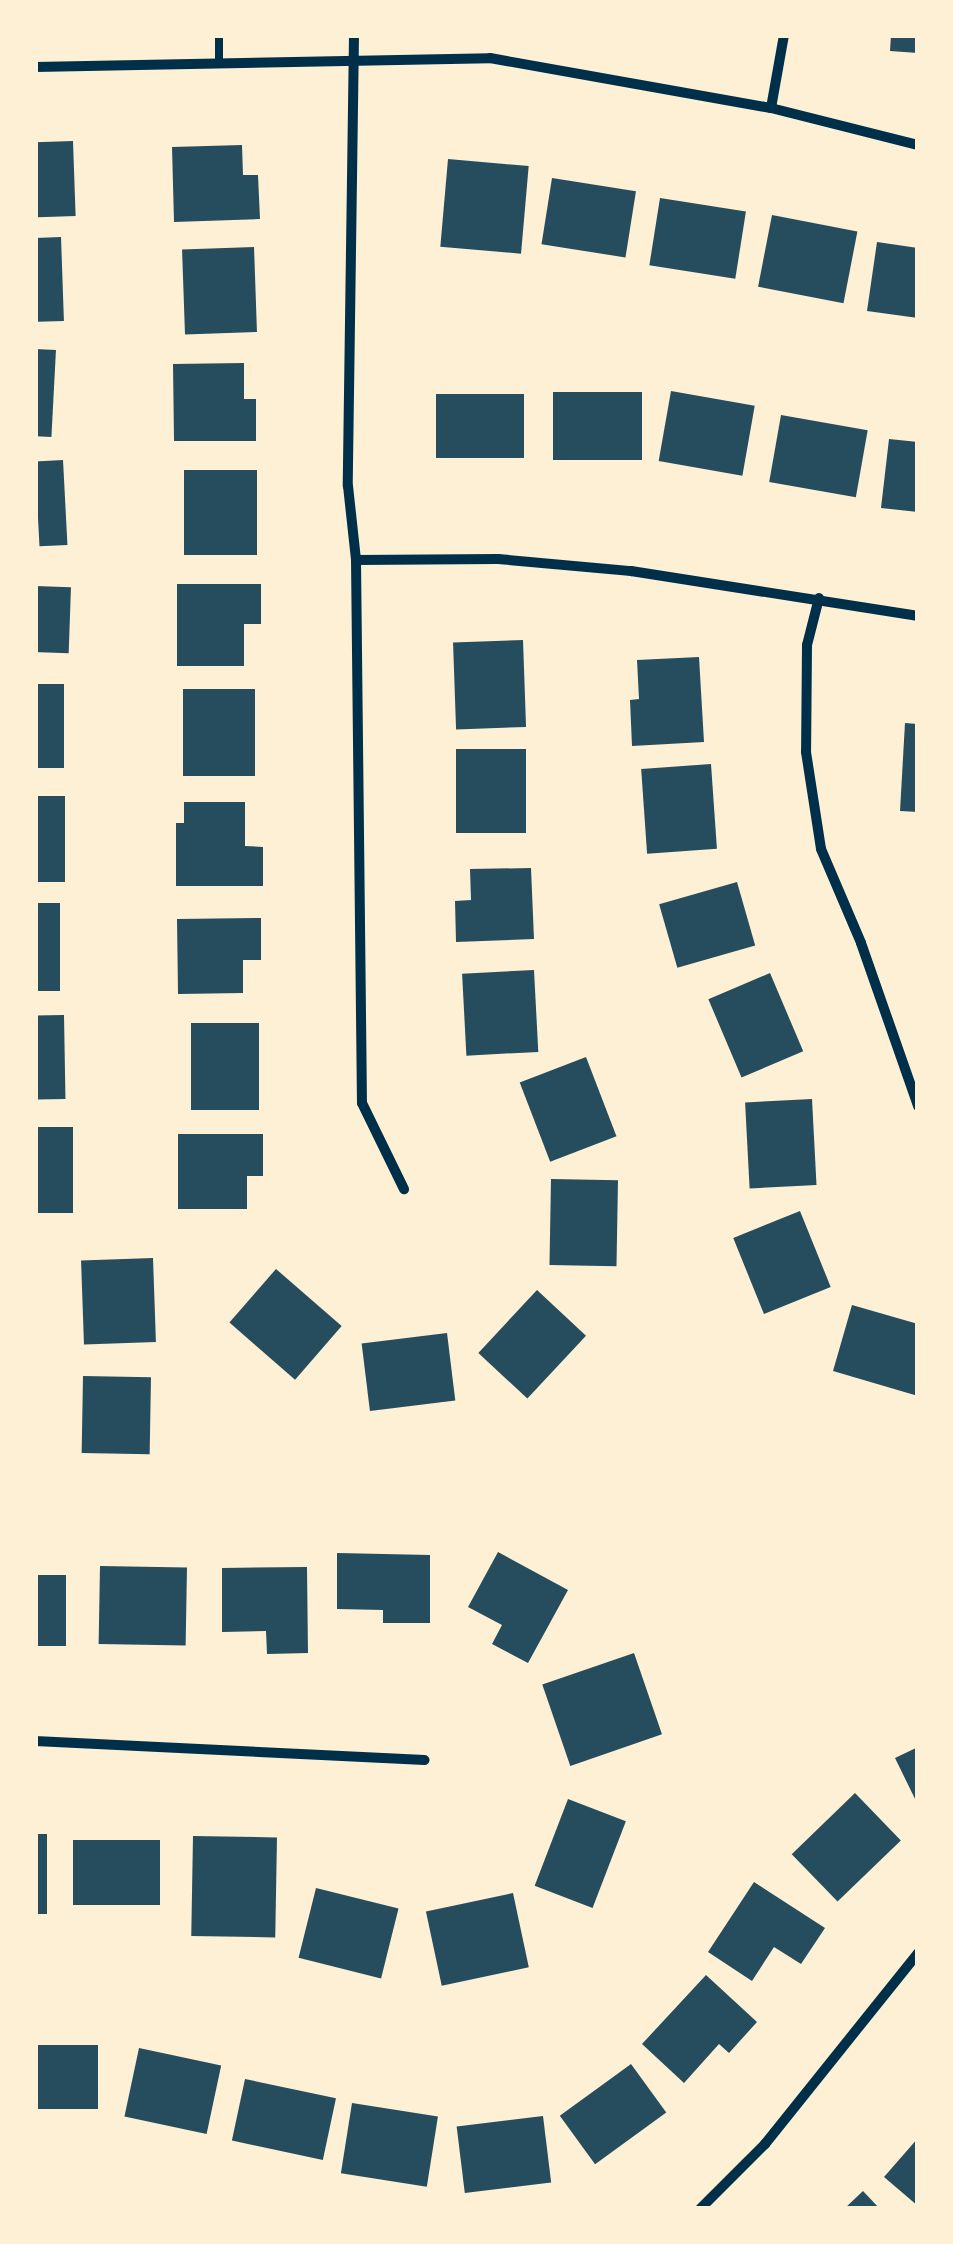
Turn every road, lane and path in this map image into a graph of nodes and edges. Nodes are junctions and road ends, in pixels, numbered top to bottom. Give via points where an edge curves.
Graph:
1 (219, 35) edge
2 (354, 35) edge
3 (784, 35) edge
4 (355, 59) junction
5 (219, 63) junction
6 (35, 67) edge
7 (771, 108) junction
8 (918, 146) edge
9 (356, 560) junction
10 (819, 598) junction
11 (918, 616) edge
12 (918, 1106) edge
13 (404, 1188) dead end
14 (35, 1741) edge
15 (426, 1760) dead end
16 (918, 1954) edge
17 (700, 2209) edge

1 - 5 lane
2 - 4 street
3 - 7 street
4 - 5 street
4 - 7 street via 490,58
4 - 9 street via 348,486
5 - 6 street
7 - 8 street
9 - 10 street via 498,559
9 - 13 street via 362,1102
10 - 11 street
10 - 12 street via 807,645 806,752 821,848
14 - 15 street
16 - 17 street via 764,2144

